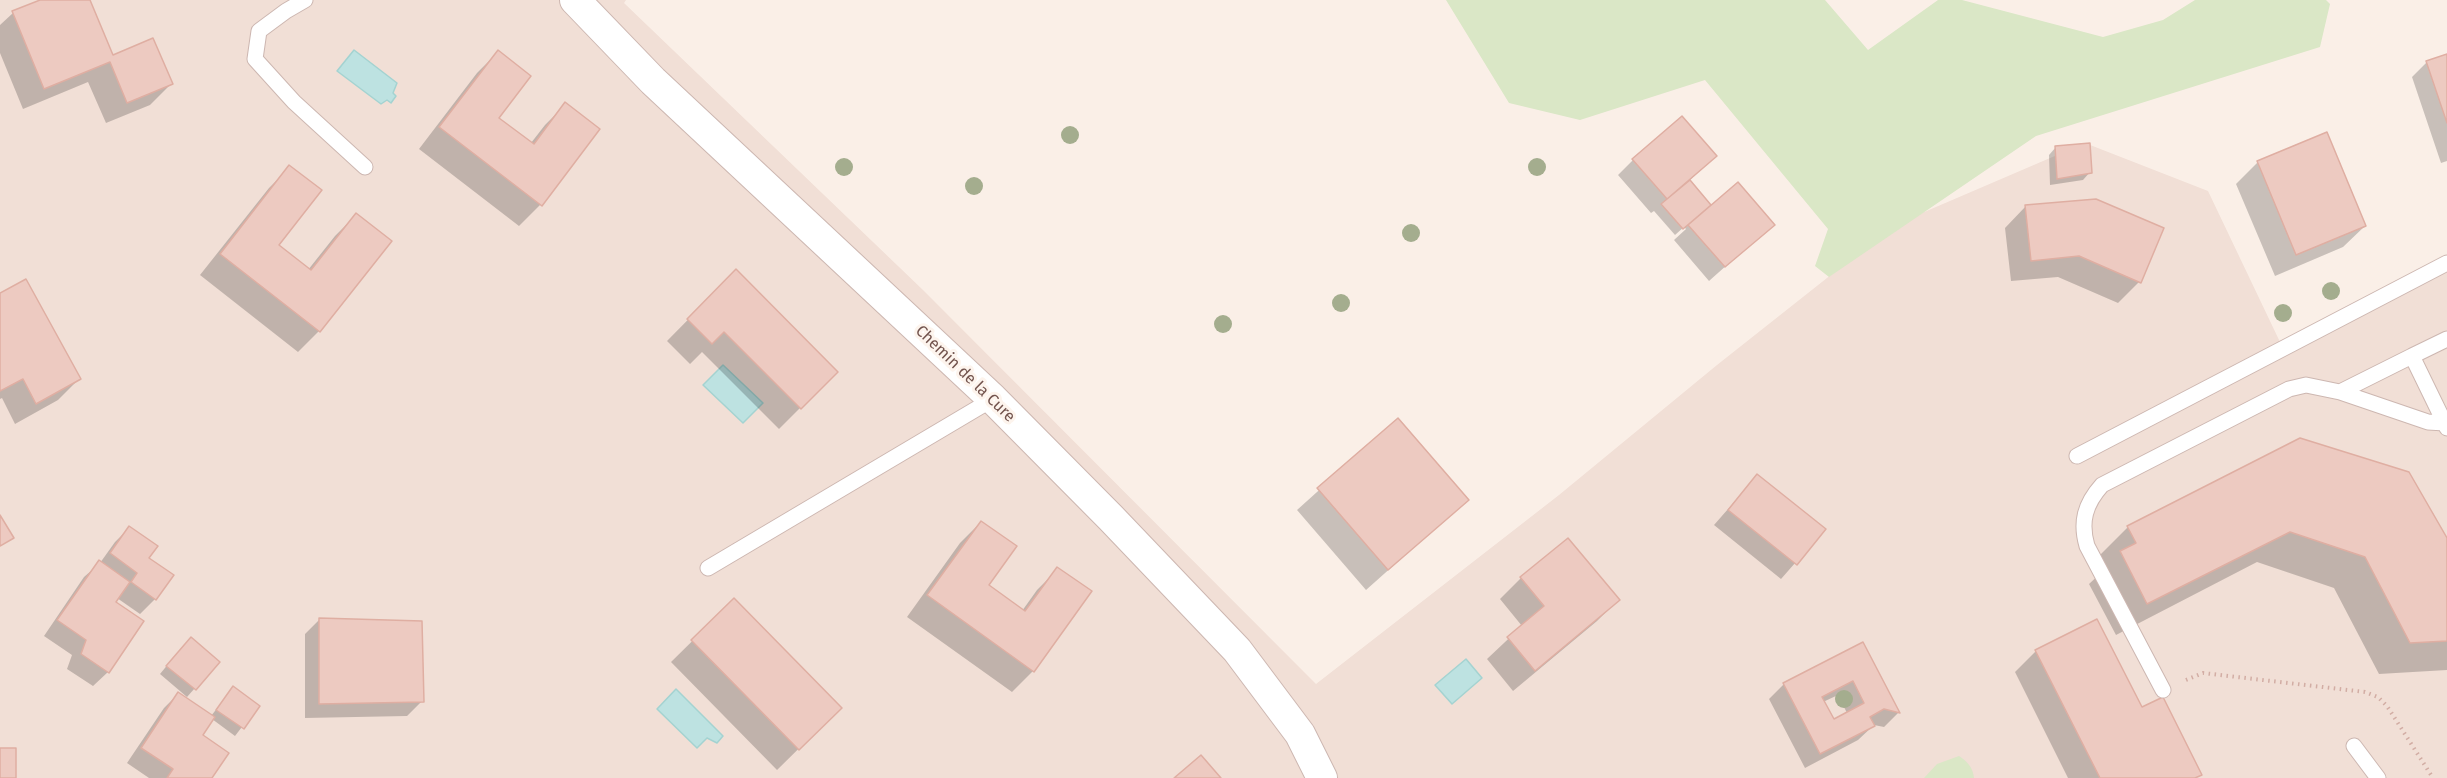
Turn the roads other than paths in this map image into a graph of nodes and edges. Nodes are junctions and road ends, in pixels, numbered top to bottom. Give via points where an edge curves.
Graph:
1 (305, 0) edge
2 (575, 0) edge
3 (365, 166) dead end
4 (2447, 263) edge
5 (2447, 339) edge
6 (2412, 356) junction
7 (2340, 392) junction
8 (993, 399) junction
9 (2446, 425) edge
10 (2077, 456) dead end
11 (708, 568) dead end
12 (2163, 690) road end
13 (2354, 746) dead end
14 (1322, 778) edge
15 (2378, 778) edge

1 - 3 lane via 258,31 255,59 294,102
2 - 8 street, Chemin de la Cure via 652,81
4 - 10 lane
5 - 6 lane
6 - 7 lane
6 - 9 lane
7 - 9 lane
7 - 12 lane via 2306,386 2289,389 2102,485 2090,498 2083,531 2087,546
8 - 11 lane
8 - 14 street, Chemin de la Cure via 1237,651 1300,734
13 - 15 lane

